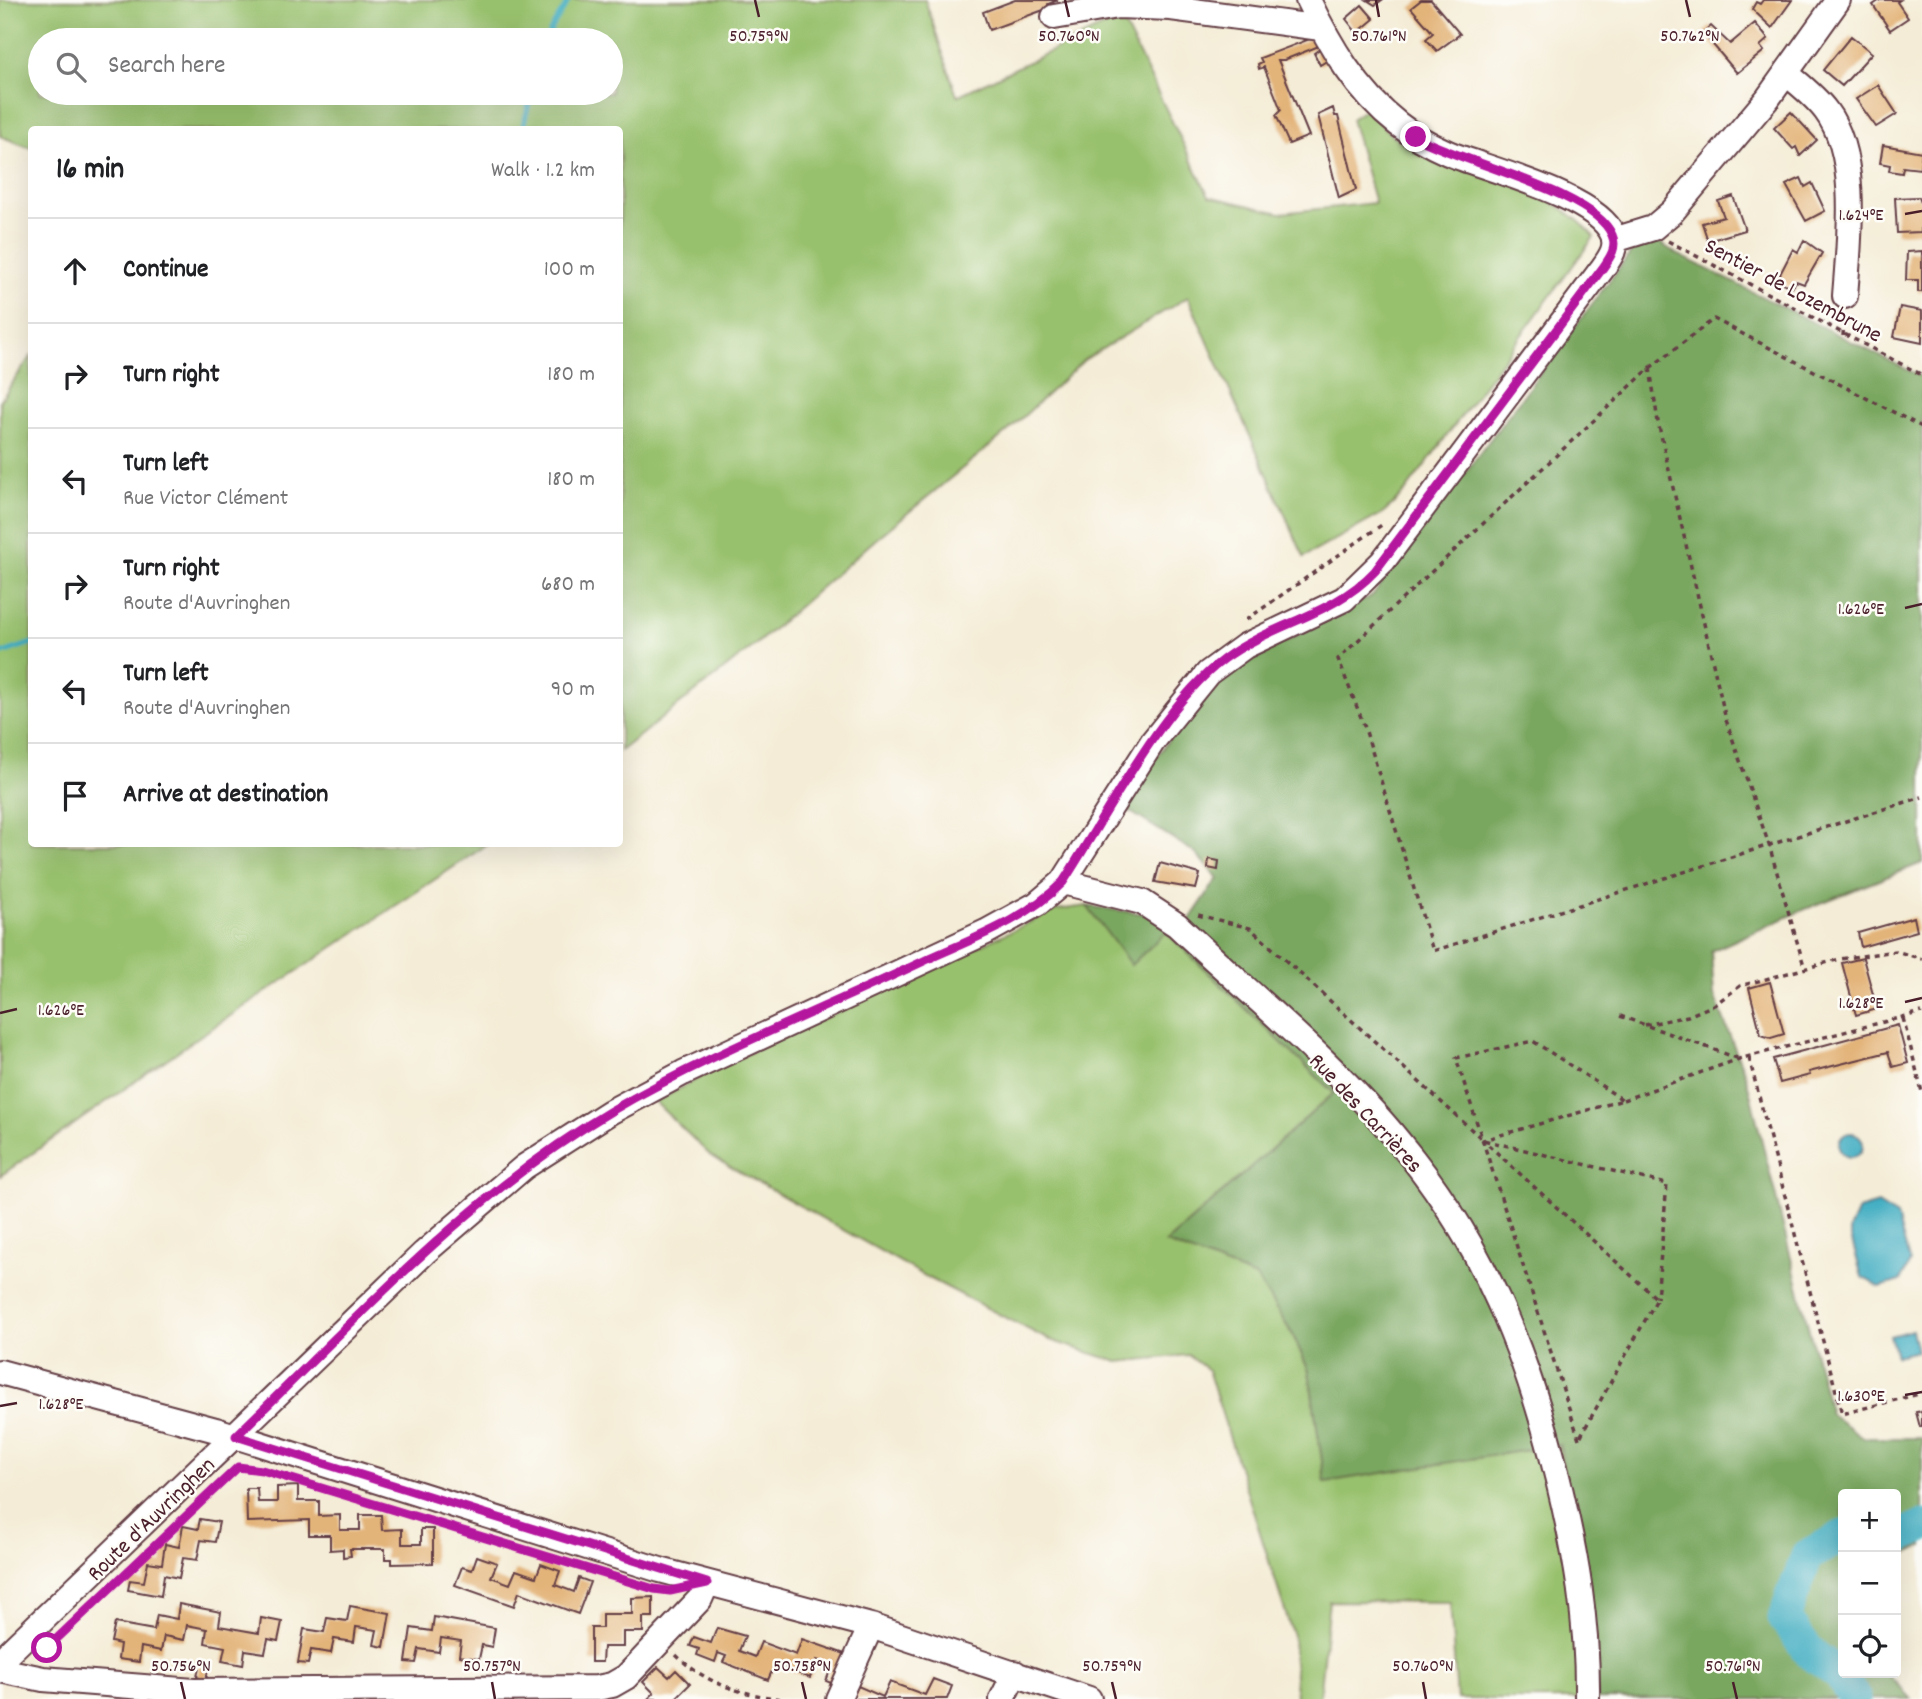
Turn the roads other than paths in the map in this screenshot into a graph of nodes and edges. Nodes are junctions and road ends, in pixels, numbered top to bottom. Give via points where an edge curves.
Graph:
1 (1308, 0) edge
2 (1838, 0) edge
3 (1054, 18) dead end
4 (1321, 28) junction
5 (1786, 74) junction
6 (1614, 240) junction
7 (1845, 296) dead end
8 (1063, 882) junction
9 (0, 1372) edge
10 (236, 1436) junction
11 (707, 1583) junction
12 (871, 1626) junction
13 (0, 1661) edge
14 (0, 1670) edge
15 (1015, 1673) junction
16 (838, 1699) edge
17 (1002, 1699) edge
18 (1089, 1699) edge
19 (1587, 1699) edge

1 - 4 street
2 - 5 street
3 - 4 street via 1118,6 1171,8
4 - 6 street via 1369,96 1406,130 1452,155 1559,195 1605,225
5 - 6 street via 1672,212 1653,228
5 - 7 street via 1826,111 1843,145 1848,187
6 - 8 street, Route d'Auvringhen via 1602,269 1375,571 1344,599 1234,652 1208,673 1153,741
8 - 10 street, Route d'Auvringhen via 1016,917 683,1073 551,1148 452,1226
8 - 19 street, Rue des Carrières via 1142,902 1167,916 1367,1105 1452,1213 1503,1306 1544,1424 1579,1572
9 - 10 street
10 - 11 street
10 - 13 street, Route d'Auvringhen
11 - 12 street
11 - 14 street via 700,1599 626,1677 597,1688 194,1691 43,1679
12 - 15 street
12 - 16 street
15 - 17 street
15 - 18 street

